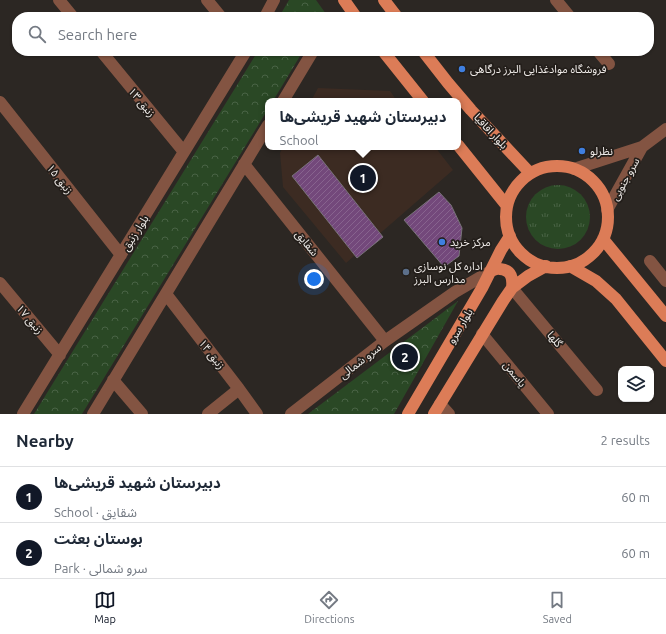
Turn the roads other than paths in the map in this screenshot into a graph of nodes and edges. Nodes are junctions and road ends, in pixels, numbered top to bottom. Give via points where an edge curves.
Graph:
1 (59, 0) edge
2 (207, 0) edge
3 (274, 0) edge
4 (344, 0) edge
5 (384, 0) edge
6 (556, 0) edge
7 (69, 12) edge
8 (217, 12) edge
9 (268, 12) edge
10 (352, 12) edge
11 (393, 12) edge
12 (566, 12) edge
13 (105, 56) edge
14 (243, 56) edge
15 (310, 56) edge
16 (387, 56) edge
17 (427, 56) edge
18 (602, 56) edge
19 (609, 64) dead end
20 (285, 98) edge
21 (421, 98) edge
22 (460, 98) edge
23 (461, 99) edge
24 (0, 102) edge
25 (666, 129) edge
26 (265, 130) edge
27 (642, 147) junction
28 (461, 149) edge
29 (184, 152) junction
30 (244, 164) junction
31 (574, 169) junction
32 (530, 173) junction
33 (506, 206) junction
34 (607, 210) junction
35 (510, 236) junction
36 (603, 239) junction
37 (121, 255) junction
38 (650, 261) dead end
39 (546, 266) junction
40 (570, 266) junction
41 (491, 271) junction
42 (666, 281) edge
43 (0, 283) edge
44 (512, 288) junction
45 (166, 294) junction
46 (666, 316) edge
47 (482, 334) junction
48 (385, 341) junction
49 (60, 355) junction
50 (666, 361) edge
51 (113, 380) junction
52 (239, 389) junction
53 (597, 390) dead end
54 (437, 409) edge
55 (23, 414) edge
56 (93, 414) edge
57 (142, 414) edge
58 (208, 414) edge
59 (257, 414) edge
60 (291, 414) edge
61 (408, 414) edge
62 (449, 414) edge
63 (548, 414) edge

1 - 7 street
2 - 8 street
3 - 9 street
4 - 10 main road
5 - 11 main road
6 - 12 street
13 - 29 street, زنبق ۱۳
14 - 29 street, بلوار زنبق
15 - 20 street
16 - 21 main road
17 - 22 main road, بلوار اقاقیا
18 - 19 street
23 - 32 main road, بلوار اقاقیا
24 - 37 street, زنبق ۱۵
25 - 27 street, سرو جنوبی
26 - 30 street
27 - 31 street, سرو جنوبی
27 - 34 street, سرو جنوبی
28 - 33 main road
29 - 37 street, بلوار زنبق
30 - 45 street
30 - 48 street, شقایق
31 - 32 main road via 552,166
31 - 34 main road via 597,185 604,197
32 - 33 main road via 519,182
33 - 35 main road via 506,226
34 - 36 main road via 607,225
35 - 39 main road via 522,254
35 - 41 main road, بلوار سرو
36 - 40 main road via 595,251 584,260
36 - 46 main road
37 - 49 street, بلوار زنبق
38 - 42 street
39 - 40 main road
39 - 44 main road
40 - 50 main road via 596,281 616,299
41 - 44 main road via 500,268 508,271 513,279
41 - 48 street, سرو شمالی via 455,292
41 - 61 main road, بلوار سرو
43 - 49 street, زنبق ۱۷
44 - 47 main road
44 - 53 street, گلها
45 - 51 street
45 - 52 street, زنبق ۱۴
47 - 54 main road
47 - 63 street, یاسمن
48 - 60 street, سرو شمالی
49 - 55 street, بلوار زنبق
51 - 56 street
51 - 57 street
52 - 58 street
52 - 59 street, زنبق ۱۴
54 - 62 street

